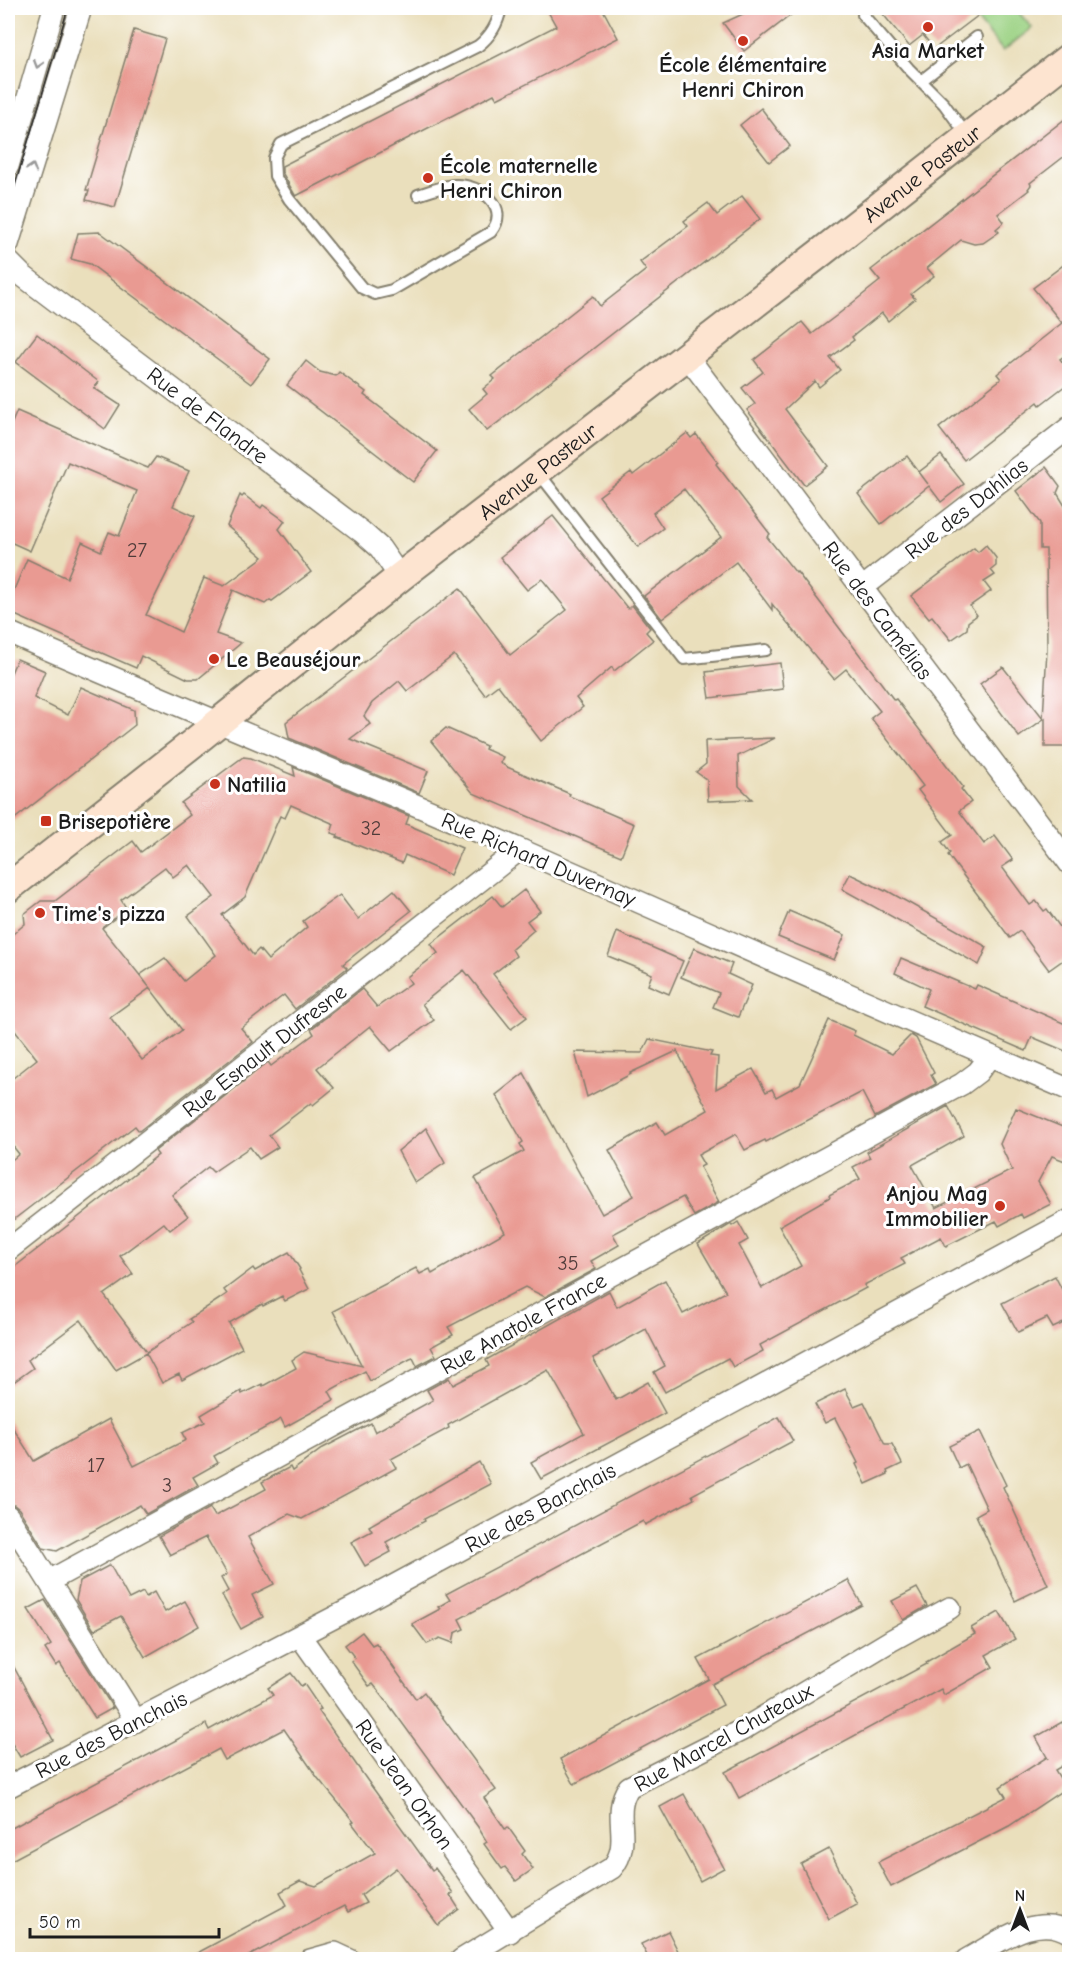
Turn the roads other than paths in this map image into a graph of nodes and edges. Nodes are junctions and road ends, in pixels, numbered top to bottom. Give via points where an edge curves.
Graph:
1 (54, 8) edge
2 (81, 8) edge
3 (501, 8) edge
4 (863, 15) dead end
5 (977, 37) dead end
6 (1070, 57) edge
7 (921, 81) junction
8 (968, 137) junction
9 (8, 166) edge
10 (418, 195) dead end
11 (8, 244) edge
12 (8, 261) edge
13 (687, 356) junction
14 (1070, 427) edge
15 (537, 472) junction
16 (400, 577) junction
17 (862, 588) junction
18 (8, 632) edge
19 (766, 650) dead end
20 (218, 723) junction
21 (519, 850) junction
22 (1070, 864) edge
23 (8, 888) edge
24 (990, 1056) junction
25 (1070, 1090) edge
26 (1070, 1220) edge
27 (8, 1250) edge
28 (8, 1516) edge
29 (49, 1581) junction
30 (950, 1608) dead end
31 (300, 1636) junction
32 (136, 1721) junction
33 (8, 1787) edge
34 (1066, 1931) edge
35 (510, 1932) junction
36 (310, 1959) edge
37 (350, 1959) edge
38 (461, 1959) edge
39 (966, 1959) edge

1 -> 9 street
11 -> 2 street
3 - 10 lane via 490,35 478,46 281,144 274,158 275,176 289,199 362,288 375,294 392,290 490,232 497,223 497,206 468,186 455,185
4 - 7 lane
5 - 7 lane
6 - 8 main road, Avenue Pasteur
7 - 8 lane
8 - 13 main road, Avenue Pasteur
12 - 16 street, Rue de Flandre via 362,531 380,548
13 - 15 main road, Avenue Pasteur
13 - 17 street, Rue des Camélias
14 - 17 street, Rue des Dahlias
15 - 16 main road, Avenue Pasteur
15 - 19 lane via 684,659
16 - 20 main road, Avenue Pasteur
17 - 22 street, Rue des Camélias
18 - 20 street, Rue Richard Duvernay
20 - 21 street, Rue Richard Duvernay
20 - 23 main road, Avenue Pasteur
21 - 24 street, Rue Richard Duvernay
21 - 27 street, Rue Esnault Dufresne
24 - 25 street, Rue Richard Duvernay
24 - 29 street, Rue Anatole France via 962,1084
26 - 31 street, Rue des Banchais
28 - 29 street
29 - 32 street
30 - 35 street, Rue Marcel Chuteaux via 742,1730 628,1788 620,1803 620,1856 612,1868
31 - 32 street, Rue des Banchais
31 - 35 street, Rue Jean Orhon
32 - 33 street, Rue des Banchais
34 - 39 street via 1036,1925
35 - 38 street, Rue Marcel Chuteaux
36 - 37 street via 335,1953

